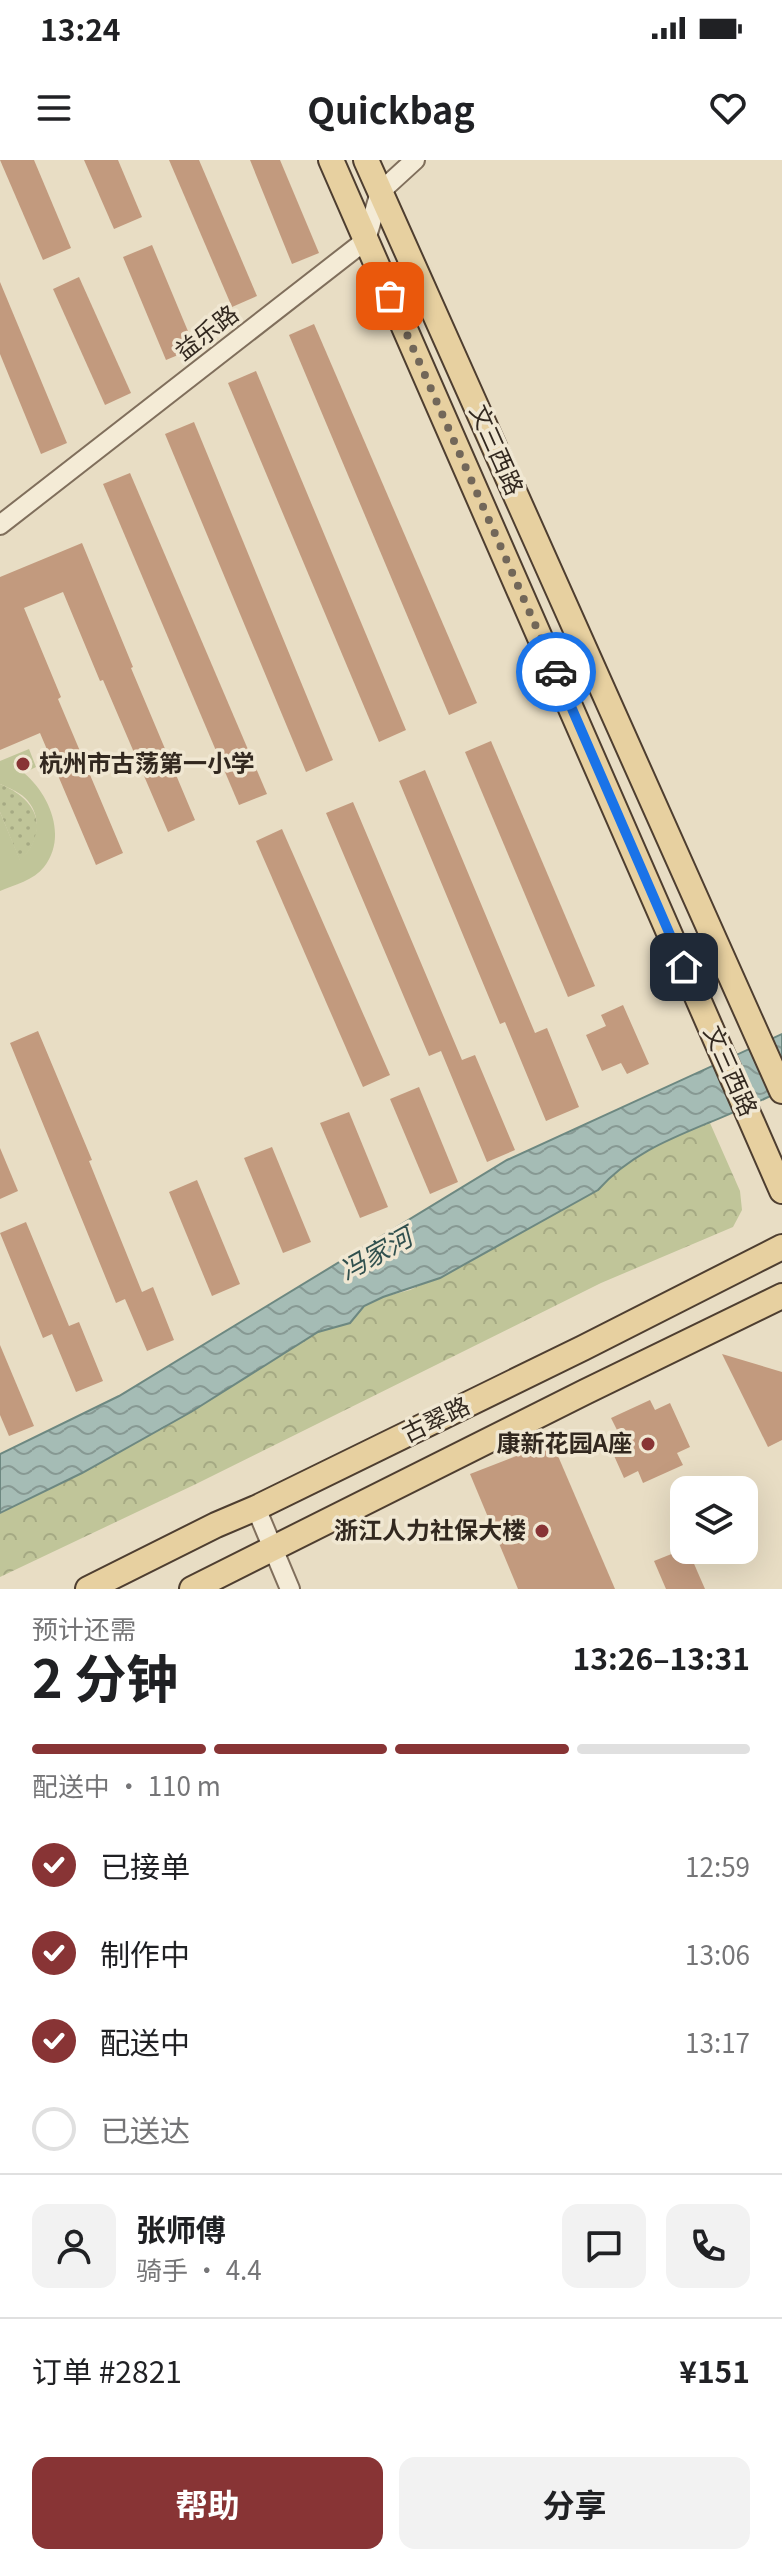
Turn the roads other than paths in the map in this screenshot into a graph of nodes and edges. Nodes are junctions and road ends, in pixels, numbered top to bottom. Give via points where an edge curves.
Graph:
1 (331, 160) edge
2 (366, 160) edge
3 (415, 160) edge
4 (380, 192) junction
5 (366, 240) junction
6 (0, 525) edge
7 (782, 1091) edge
8 (782, 1191) edge
9 (782, 1247) edge
10 (782, 1296) edge
11 (256, 1508) junction
12 (273, 1549) junction
13 (88, 1589) edge
14 (192, 1589) edge
15 (290, 1589) edge

1 - 5 main road, 文三西路
2 - 4 main road, 文三西路
3 - 4 street
4 - 5 street
4 - 7 main road, 文三西路
5 - 6 street, 益乐路
5 - 8 main road, 文三西路
9 - 11 main road, 古翠路
10 - 12 main road, 古翠路
11 - 12 street
11 - 13 main road, 古翠路
12 - 14 main road, 古翠路
12 - 15 street

